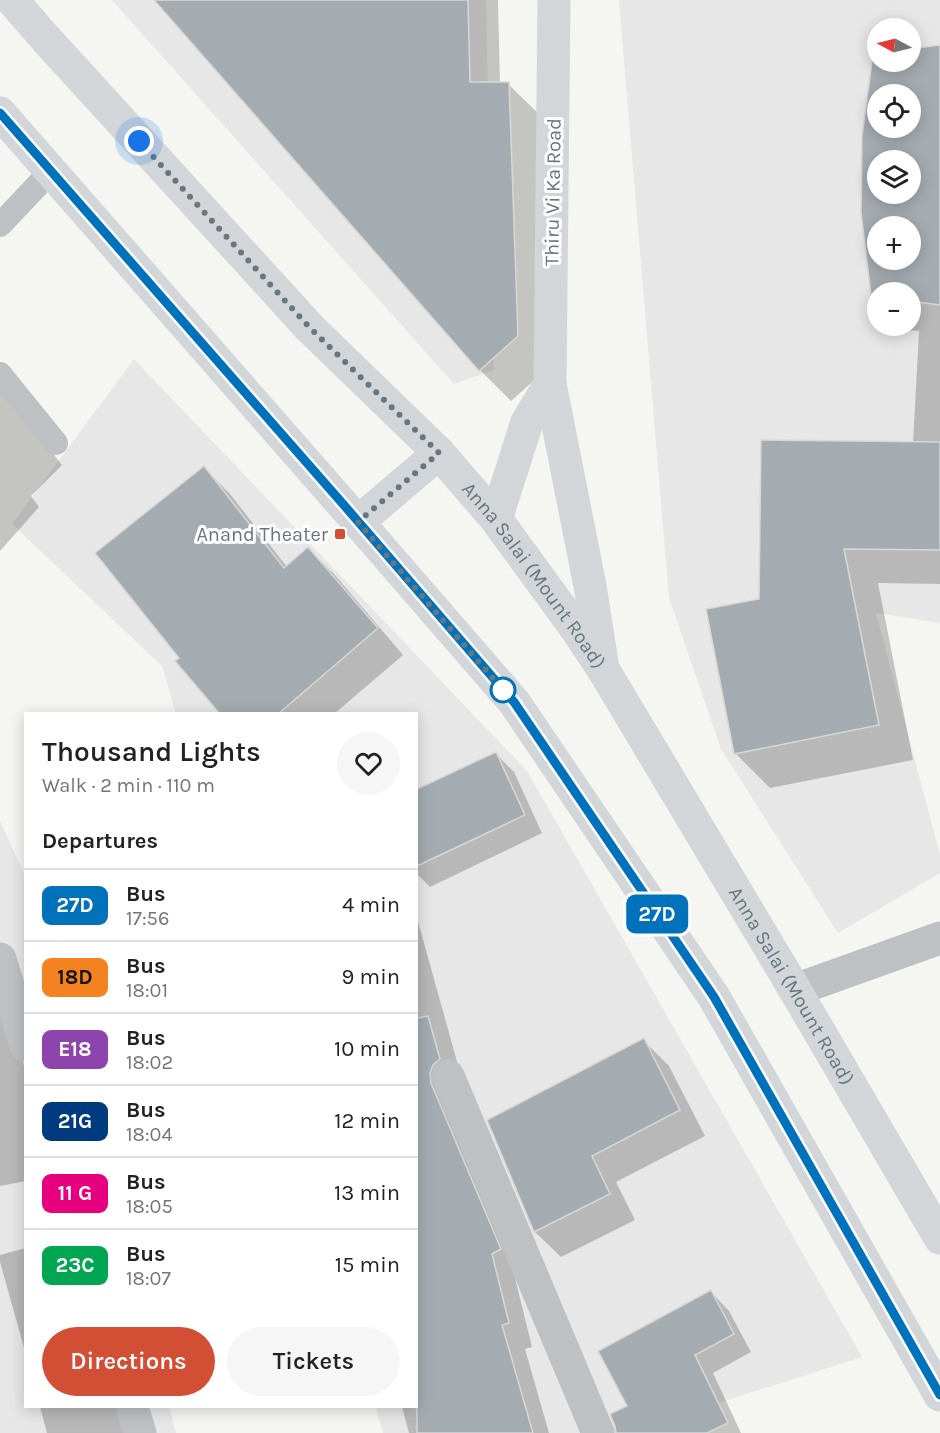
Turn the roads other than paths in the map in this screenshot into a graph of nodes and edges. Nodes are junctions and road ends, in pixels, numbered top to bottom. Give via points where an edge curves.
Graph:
1 (12, 0) edge
2 (555, 0) edge
3 (4, 128) edge
4 (51, 171) junction
5 (0, 225) edge
6 (0, 374) edge
7 (550, 384) junction
8 (56, 443) dead end
9 (439, 453) junction
10 (496, 519) junction
11 (358, 522) junction
12 (603, 669) junction
13 (940, 938) edge
14 (0, 959) edge
15 (795, 990) junction
16 (24, 1038) edge
17 (448, 1076) dead end
18 (940, 1238) edge
19 (940, 1395) edge
20 (132, 1408) edge
21 (140, 1433) edge
22 (598, 1433) edge

1 - 9 main road, Anna Salai (Mount Road) via 310,328
2 - 7 main road, Thiru Vi Ka Road
3 - 4 main road
4 - 5 lane
4 - 11 main road
6 - 8 lane
7 - 10 main road via 527,422
7 - 12 main road, Thiru Vi Ka Road
9 - 10 main road, Anna Salai (Mount Road)
9 - 11 main road
10 - 12 main road, Anna Salai (Mount Road)
11 - 19 main road via 514,702 714,997
12 - 15 main road, Anna Salai (Mount Road)
13 - 15 street
14 - 16 street
15 - 18 main road, Anna Salai (Mount Road)
17 - 22 street
20 - 21 street

